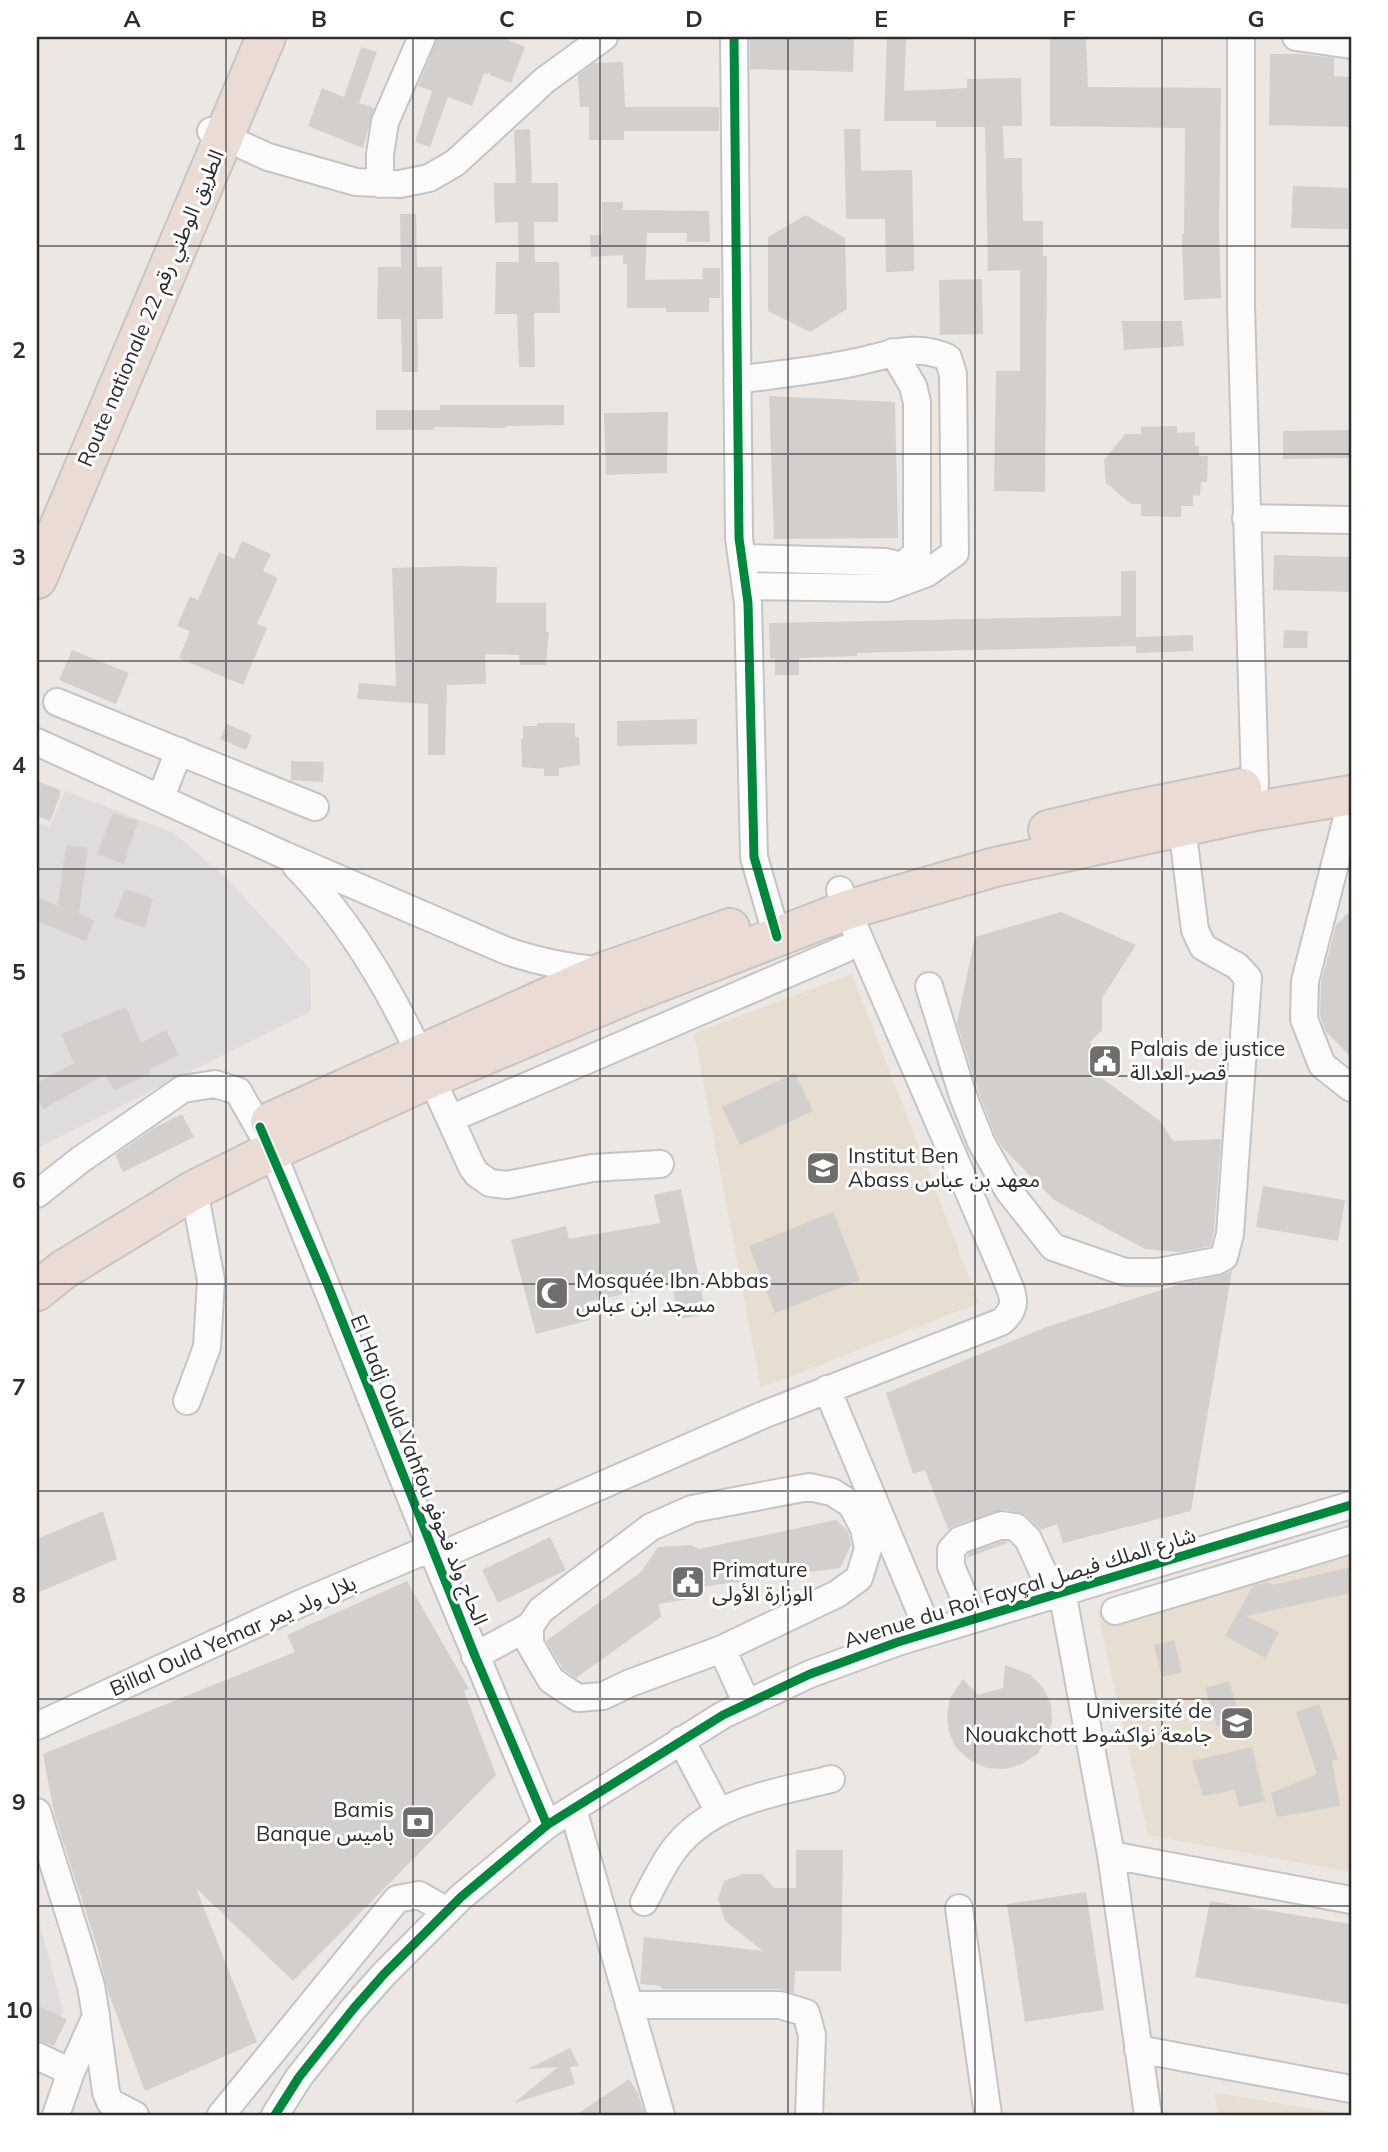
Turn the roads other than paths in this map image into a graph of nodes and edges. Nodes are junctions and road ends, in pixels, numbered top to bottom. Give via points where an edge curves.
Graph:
1 (245, 37) edge
2 (266, 37) edge
3 (422, 37) edge
4 (604, 37) edge
5 (734, 37) edge
6 (1241, 37) edge
7 (1296, 37) edge
8 (1351, 45) edge
9 (215, 133) junction
10 (380, 184) junction
11 (893, 352) junction
12 (737, 380) junction
13 (1246, 518) junction
14 (1351, 520) edge
15 (37, 524) edge
16 (742, 558) junction
17 (914, 569) junction
18 (37, 579) edge
19 (746, 586) junction
20 (57, 702) dead end
21 (37, 742) edge
22 (178, 751) junction
23 (1351, 770) edge
24 (1255, 785) junction
25 (1351, 796) edge
26 (161, 797) junction
27 (1351, 803) edge
28 (315, 807) dead end
29 (1182, 827) junction
30 (1347, 834) edge
31 (284, 855) junction
32 (843, 900) junction
33 (773, 925) junction
34 (845, 950) dead end
35 (618, 982) junction
36 (929, 986) dead end
37 (425, 1066) junction
38 (1351, 1088) edge
39 (450, 1119) junction
40 (266, 1139) junction
41 (660, 1164) dead end
42 (194, 1190) junction
43 (37, 1194) edge
44 (37, 1261) edge
45 (37, 1291) edge
46 (827, 1389) junction
47 (187, 1401) dead end
48 (1351, 1505) edge
49 (1318, 1515) junction
50 (1351, 1540) edge
51 (1326, 1548) junction
52 (433, 1553) junction
53 (1177, 1557) junction
54 (1186, 1591) junction
55 (1058, 1593) junction
56 (1115, 1611) dead end
57 (973, 1618) junction
58 (530, 1626) junction
59 (929, 1632) junction
60 (722, 1648) junction
61 (475, 1656) junction
62 (747, 1704) junction
63 (37, 1726) edge
64 (681, 1740) junction
65 (831, 1779) dead end
66 (573, 1809) junction
67 (37, 1812) edge
68 (719, 1812) junction
69 (547, 1825) junction
70 (1111, 1856) junction
71 (1351, 1900) edge
72 (644, 1902) dead end
73 (959, 1908) dead end
74 (447, 1911) junction
75 (366, 1936) junction
76 (398, 1959) junction
77 (324, 1988) junction
78 (629, 2005) junction
79 (354, 2008) junction
80 (96, 2015) junction
81 (1138, 2049) junction
82 (37, 2056) edge
83 (71, 2072) junction
84 (1351, 2090) edge
85 (229, 2106) edge
86 (124, 2113) edge
87 (56, 2115) edge
88 (263, 2115) edge
89 (275, 2115) edge
90 (661, 2115) edge
91 (809, 2115) edge
92 (988, 2115) edge
93 (1148, 2115) edge

1 - 9 highway, Route nationale 22 الطريق الوطني رقم
2 - 9 highway, Route nationale 22 الطريق الوطني رقم
3 - 10 street via 385,122
4 - 10 street via 545,80 455,163 429,178
5 - 12 street
6 - 13 street
7 - 8 street
9 - 10 street via 268,157 356,182
9 - 15 highway, Route nationale 22 الطريق الوطني رقم
9 - 18 highway, Route nationale 22 الطريق الوطني رقم
11 - 12 street via 848,364
11 - 17 street via 918,402
11 - 17 street via 933,351 948,358 953,374 955,553
12 - 16 street
13 - 14 street
13 - 24 street
16 - 17 street via 886,562
16 - 19 street
17 - 19 street via 887,588
19 - 33 street via 754,857
20 - 22 street
21 - 26 street
22 - 26 street
22 - 28 street
23 - 24 highway
24 - 32 highway via 987,845
25 - 29 highway
26 - 31 street
27 - 30 street
29 - 32 highway
29 - 36 street via 1195,929 1203,947 1237,966 1248,978 1230,1234 1224,1256 1158,1272 1125,1272 1053,1247 1008,1190 981,1142
30 - 38 street via 1305,981 1304,1018 1322,1065
31 - 35 street via 507,951
31 - 37 street via 345,921 370,959
32 - 33 highway
32 - 46 street, Billal Ould Yemar بلال ولد يمر via 1014,1301 1012,1313 1001,1321
33 - 35 highway
34 - 39 street
35 - 37 highway
37 - 39 street
37 - 40 highway
39 - 41 street via 477,1174 499,1185 592,1168
40 - 42 highway
40 - 43 street, El Hadj Ould Vahfou الحاج ولد فحوفو via 238,1091 215,1084 183,1089
40 - 44 highway via 176,1170
40 - 52 street, El Hadj Ould Vahfou الحاج ولد فحوفو
42 - 45 highway via 63,1270
42 - 47 street via 211,1280 207,1347
46 - 52 street, Billal Ould Yemar بلال ولد يمر
46 - 59 street
48 - 49 street, Avenue du Roi Fayçal شارع الملك فيصل
49 - 51 street
49 - 53 street, Avenue du Roi Fayçal شارع الملك فيصل
50 - 51 street
51 - 54 street
52 - 61 street, El Hadj Ould Vahfou الحاج ولد فحوفو
52 - 63 street, Billal Ould Yemar بلال ولد يمر via 299,1604
53 - 54 street
53 - 55 street, Avenue du Roi Fayçal شارع الملك فيصل
54 - 56 street
55 - 57 street, Avenue du Roi Fayçal شارع الملك فيصل
55 - 57 street via 1028,1539 1016,1527 1002,1525 960,1540 951,1550 951,1566
55 - 70 street
57 - 59 street, Avenue du Roi Fayçal شارع الملك فيصل
58 - 60 street via 530,1644 551,1680 578,1698 603,1696
58 - 60 street via 541,1610 651,1527 692,1509 809,1487 832,1492 851,1504 864,1528 868,1549 859,1578 837,1594
58 - 61 street
59 - 62 street, Avenue du Roi Fayçal شارع الملك فيصل via 810,1674
60 - 62 street
61 - 69 street, El Hadj Ould Vahfou الحاج ولد فحوفو
62 - 64 street, Avenue du Roi Fayçal شارع الملك فيصل
64 - 66 street, Avenue du Roi Fayçal شارع الملك فيصل
64 - 68 street
65 - 68 street via 753,1798
66 - 69 street, Avenue du Roi Fayçal شارع الملك فيصل
66 - 78 street
67 - 80 street
68 - 72 street via 700,1822 673,1850
69 - 74 street, Avenue du Roi Fayçal شارع الملك فيصل
70 - 71 street
70 - 81 street
73 - 92 street
74 - 75 street via 419,1895 397,1899
74 - 76 street, Avenue du Roi Fayçal شارع الملك فيصل
75 - 76 street
75 - 77 street
76 - 79 street, Avenue du Roi Fayçal شارع الملك فيصل
77 - 79 street
77 - 85 street
78 - 90 street
78 - 91 street via 780,2005 806,2013 812,2035
79 - 89 street, Avenue du Roi Fayçal شارع الملك فيصل
80 - 83 street
80 - 86 street via 106,2092
81 - 84 street
81 - 93 street
82 - 83 street
83 - 87 street
85 - 88 street

